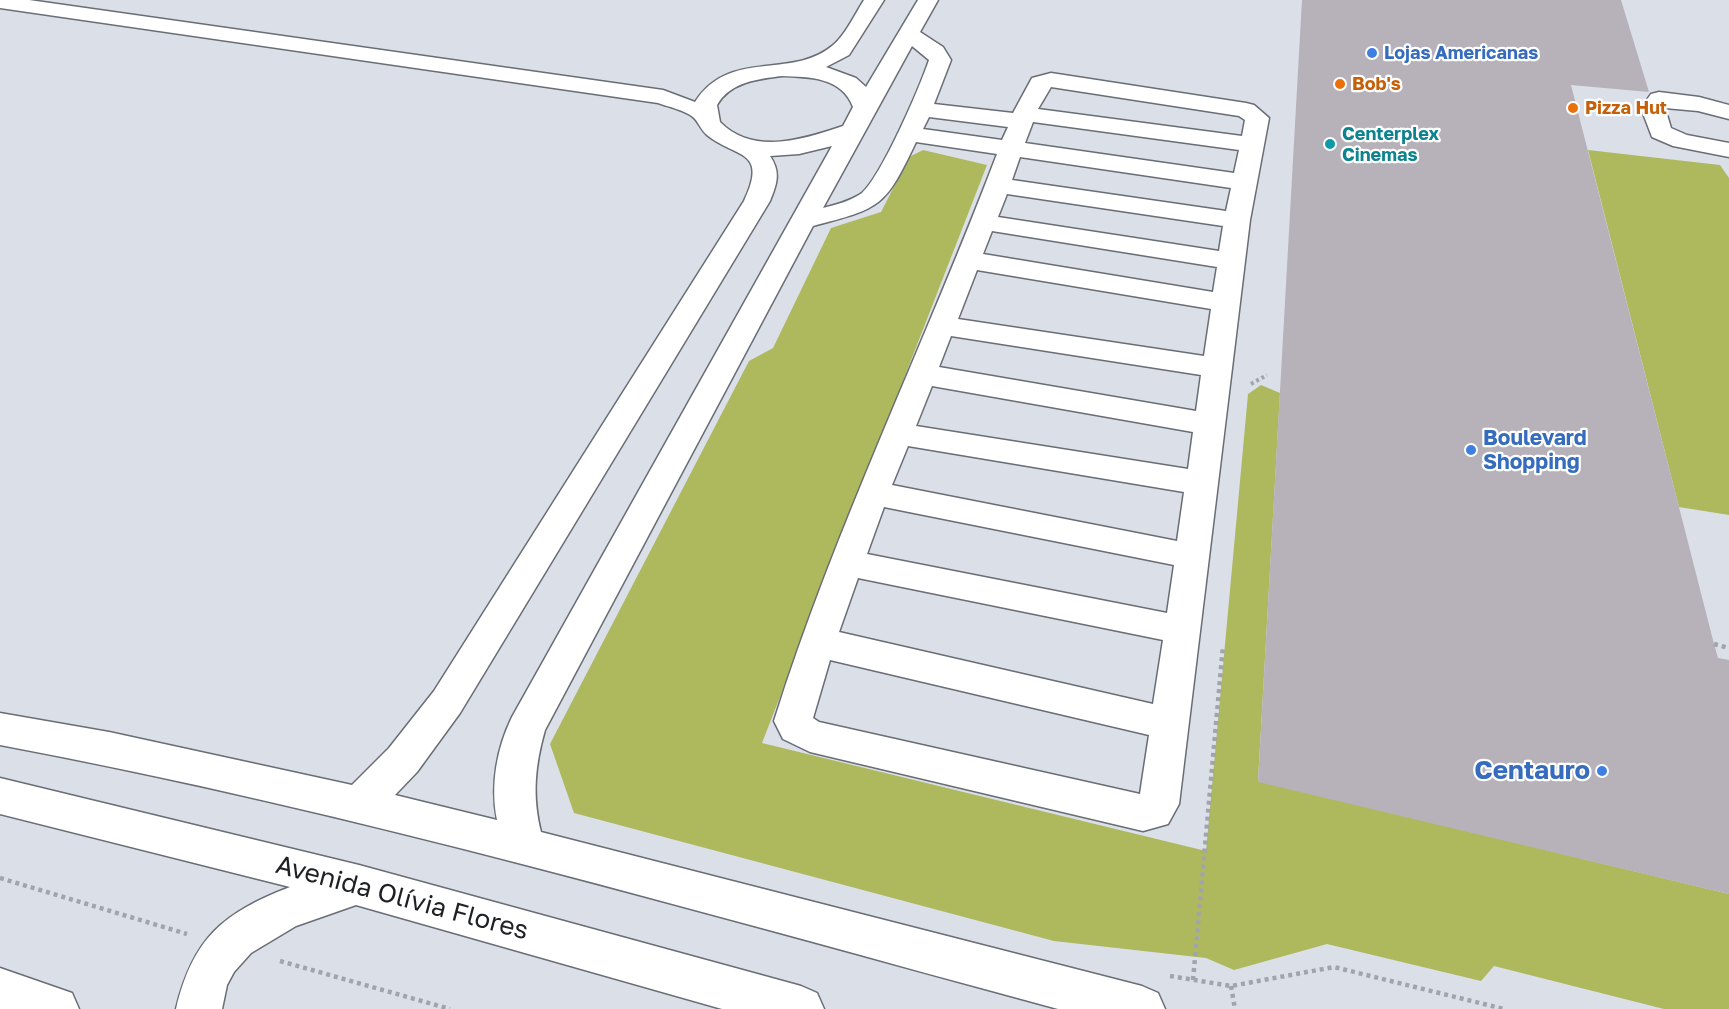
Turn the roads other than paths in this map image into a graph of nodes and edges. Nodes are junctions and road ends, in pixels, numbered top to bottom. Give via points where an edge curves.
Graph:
1 (95, 0) edge
2 (874, 0) edge
3 (928, 0) edge
4 (0, 2) edge
5 (909, 33) junction
6 (805, 70) junction
7 (729, 81) junction
8 (919, 108) junction
9 (1729, 112) edge
10 (705, 113) junction
11 (857, 119) junction
12 (1019, 127) junction
13 (908, 135) junction
14 (748, 146) junction
15 (1729, 150) edge
16 (1244, 182) junction
17 (998, 185) junction
18 (1237, 220) junction
19 (803, 221) junction
20 (983, 222) junction
21 (968, 260) junction
22 (1231, 261) junction
23 (1226, 303) junction
24 (941, 325) junction
25 (1217, 368) junction
26 (921, 374) junction
27 (1209, 424) junction
28 (897, 434) junction
29 (1201, 483) junction
30 (873, 493) junction
31 (1191, 556) junction
32 (846, 563) junction
33 (1181, 630) junction
34 (817, 642) junction
35 (1168, 723) junction
36 (0, 729) edge
37 (0, 796) edge
38 (358, 806) junction
39 (524, 846) junction
40 (359, 885) junction
41 (0, 990) edge
42 (1151, 991) edge
43 (56, 1009) edge
44 (199, 1009) edge
45 (801, 1009) edge

1 - 7 street via 666,87
2 - 6 street via 841,50
3 - 5 street
4 - 10 street via 663,97
5 - 8 street via 940,60
5 - 11 street
6 - 7 street via 765,70
6 - 11 street via 848,82 860,94
7 - 10 street via 707,101
8 - 12 street
8 - 13 street
9 - 15 street via 1659,99 1653,108 1660,132 1681,141
10 - 14 street via 711,126 726,138
11 - 14 street via 822,144 785,149
11 - 19 street
12 - 13 street
12 - 16 street
12 - 16 street via 1040,83 1051,80 1246,110 1257,118
12 - 17 street
13 - 19 street via 871,198
14 - 38 street via 763,160 766,182 757,201 447,702 403,760
16 - 18 street
17 - 18 street
17 - 20 street
18 - 22 street
19 - 39 street via 526,728 513,781 513,811
20 - 21 street
20 - 22 street
21 - 23 street
21 - 24 street
22 - 23 street
23 - 25 street
24 - 25 street
24 - 26 street
25 - 27 street
26 - 27 street
26 - 28 street
27 - 29 street
28 - 29 street
28 - 30 street
29 - 31 street
30 - 31 street
30 - 32 street
31 - 33 street
32 - 33 street
32 - 34 street
33 - 35 street
34 - 35 street
34 - 35 street via 793,721 804,733 1131,811 1154,811 1159,804
36 - 38 street via 283,786
37 - 40 street, Avenida Olívia Flores
38 - 39 street
39 - 42 street
40 - 44 street via 265,916 226,945 201,986
40 - 45 street, Avenida Olívia Flores
41 - 43 street

